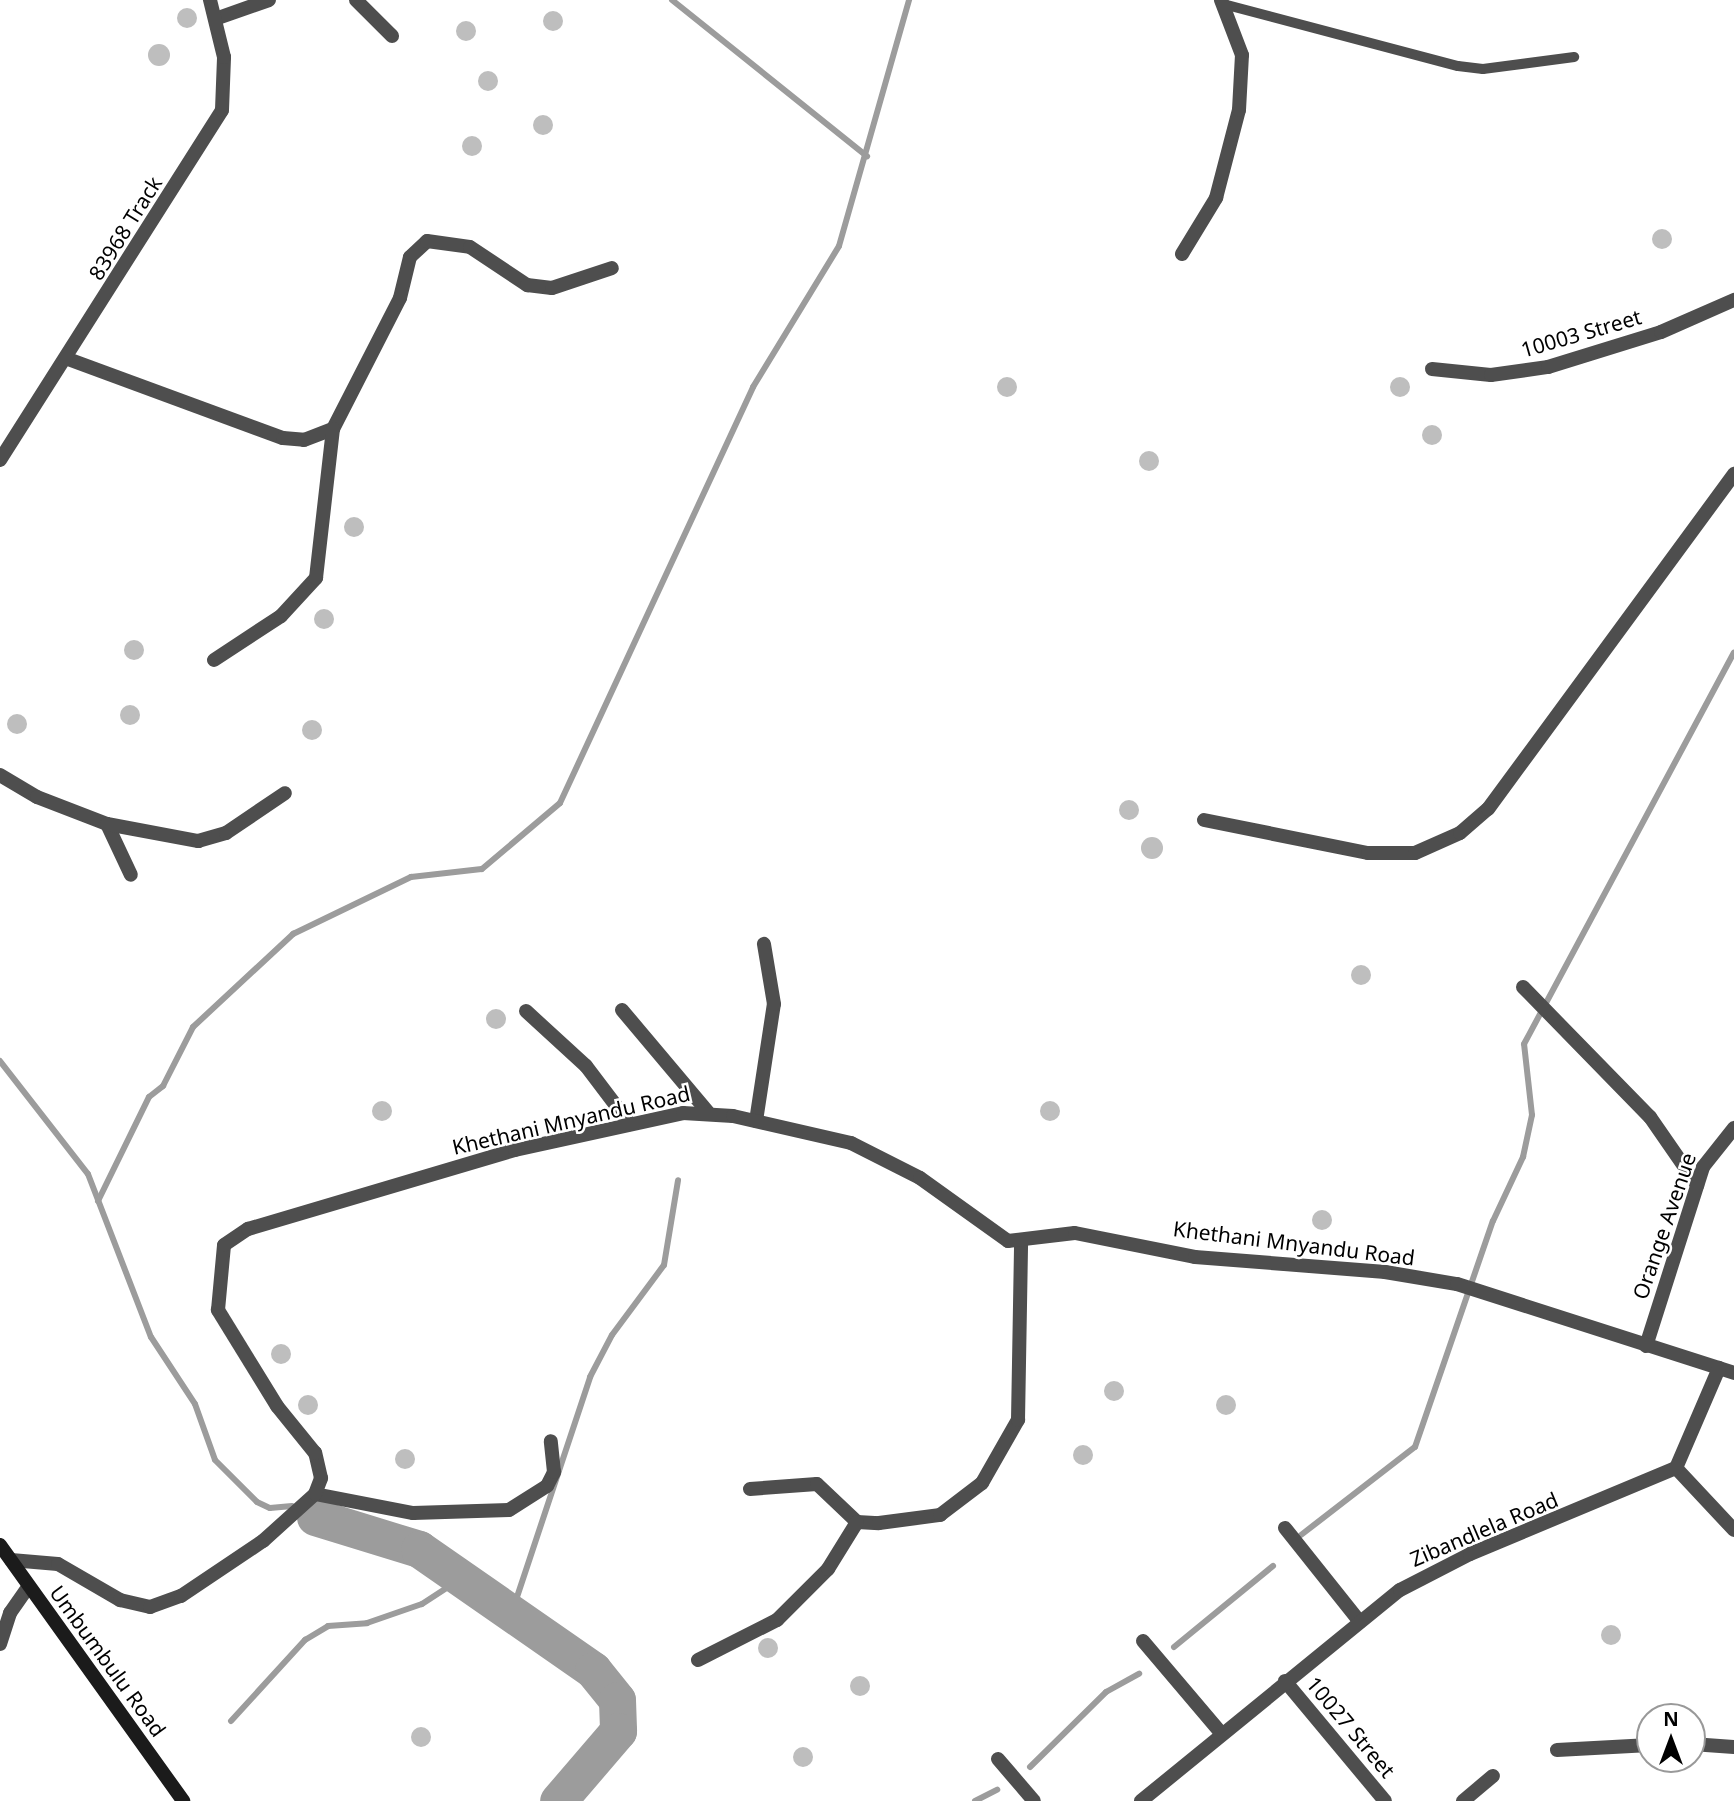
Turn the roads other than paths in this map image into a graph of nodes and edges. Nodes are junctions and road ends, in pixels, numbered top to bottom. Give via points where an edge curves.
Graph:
1 (210, 0) edge
2 (268, 0) edge
3 (356, 0) edge
4 (1222, 2) edge
5 (218, 19) junction
6 (392, 36) dead end
7 (1574, 57) dead end
8 (1182, 254) dead end
9 (612, 268) dead end
10 (1734, 300) edge
11 (68, 359) junction
12 (1432, 369) dead end
13 (333, 429) junction
14 (0, 460) edge
15 (1734, 474) edge
16 (214, 660) dead end
17 (0, 775) edge
18 (285, 793) dead end
19 (1204, 820) dead end
20 (107, 824) junction
21 (131, 875) dead end
22 (764, 944) dead end
23 (1523, 987) dead end
24 (622, 1010) dead end
25 (526, 1011) dead end
26 (708, 1112) junction
27 (756, 1121) junction
28 (630, 1124) junction
29 (1734, 1128) edge
30 (1697, 1185) junction
31 (1021, 1240) junction
32 (1646, 1346) junction
33 (1719, 1368) junction
34 (1734, 1373) edge
35 (551, 1441) dead end
36 (1676, 1468) junction
37 (750, 1489) dead end
38 (316, 1494) junction
39 (857, 1522) junction
40 (1284, 1528) dead end
41 (1734, 1530) edge
42 (0, 1545) edge
43 (11, 1560) junction
44 (28, 1587) junction
45 (5, 1611) edge
46 (1360, 1622) junction
47 (1143, 1641) dead end
48 (0, 1644) edge
49 (698, 1660) dead end
50 (1284, 1681) junction
51 (1221, 1733) junction
52 (1706, 1745) edge
53 (1636, 1746) edge
54 (1734, 1747) edge
55 (1557, 1750) dead end
56 (999, 1759) dead end
57 (1493, 1776) dead end
58 (183, 1801) edge
59 (1034, 1801) edge
60 (1142, 1801) edge
61 (1385, 1801) edge
62 (1464, 1801) edge

1 - 5 street, 83968 Track
2 - 5 street
3 - 6 street
4 - 7 lane via 1458,66 1483,69
4 - 8 street via 1242,55 1240,110 1216,198
5 - 11 street, 83968 Track via 222,110
9 - 13 street via 552,288 527,285 470,247 427,241 410,257 400,298
10 - 12 street, 10003 Street via 1661,332 1548,367 1491,375
11 - 13 street via 284,438 304,440
11 - 14 street, 83968 Track
13 - 16 street via 316,578 281,616
15 - 19 street via 1488,810 1460,833 1415,853 1368,853
17 - 20 street via 37,797
18 - 20 street via 226,834 198,841
20 - 21 street
22 - 27 street via 774,1004
23 - 30 street via 1650,1117 1678,1165
24 - 26 street
25 - 28 street via 586,1066
26 - 27 street, Khethani Mnyandu Road
26 - 28 street, Khethani Mnyandu Road
27 - 31 street, Khethani Mnyandu Road via 851,1143 894,1161 993,1234
28 - 38 street, Khethani Mnyandu Road via 502,1153 397,1188 280,1216 224,1245 218,1310 277,1406 316,1453 321,1469
29 - 30 street, Orange Avenue via 1711,1153
30 - 32 street, Orange Avenue
31 - 32 street, Khethani Mnyandu Road via 1075,1234 1195,1257 1385,1272 1457,1284
31 - 39 street via 1018,1420 993,1470 940,1515
32 - 33 street, Khethani Mnyandu Road
33 - 34 street, Khethani Mnyandu Road
33 - 36 street
35 - 38 street via 554,1472 547,1486 509,1510 414,1513
36 - 41 street
36 - 46 street, Zibandlela Road via 1436,1570
37 - 39 street via 817,1484
38 - 43 street via 264,1541 181,1596 150,1607 120,1600 58,1564
39 - 49 street via 815,1585 778,1620
40 - 46 street
42 - 43 main road, Umbumbulu Road
43 - 44 main road, Umbumbulu Road
44 - 45 street
44 - 58 main road, Umbumbulu Road
45 - 48 street
46 - 50 street, Zibandlela Road
47 - 51 street
50 - 51 street, Zibandlela Road
50 - 61 street, 10027 Street
51 - 60 street, Zibandlela Road
52 - 54 street
53 - 55 street
56 - 59 street
57 - 62 street

